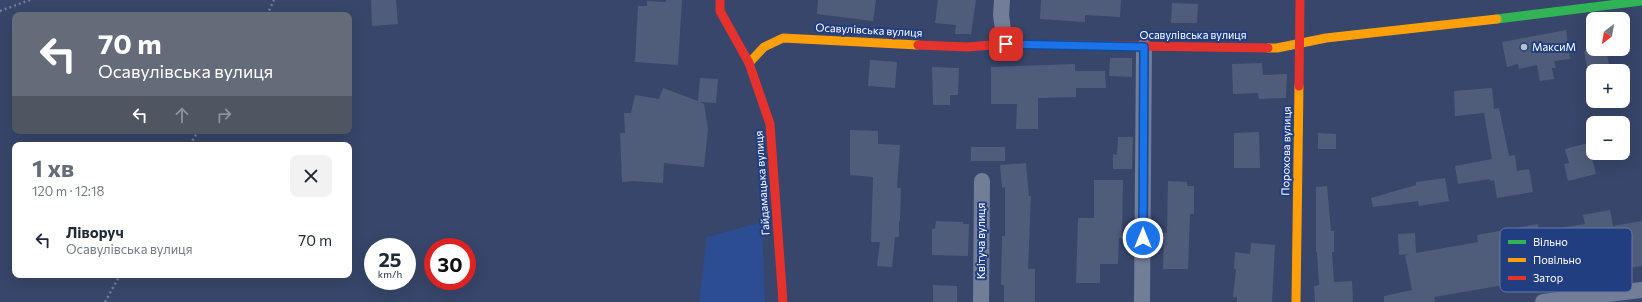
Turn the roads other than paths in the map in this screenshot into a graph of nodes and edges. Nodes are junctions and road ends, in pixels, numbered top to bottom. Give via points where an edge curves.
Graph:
1 (720, 0) edge
2 (1002, 0) edge
3 (1300, 0) edge
4 (1642, 1) edge
5 (1556, 7) edge
6 (1006, 44) junction
7 (1299, 44) junction
8 (1144, 47) junction
9 (749, 63) junction
10 (982, 181) dead end
11 (1642, 290) edge
12 (1632, 291) edge
13 (1626, 292) edge
14 (783, 302) edge
15 (981, 302) edge
16 (1142, 302) edge
17 (1296, 302) edge
18 (1543, 302) edge

1 - 9 street, Гайдамацька вулиця via 720,11
2 - 6 street via 1001,14
3 - 7 street, Порохова вулиця
4 - 5 street, Осавулівська вулиця
5 - 7 street, Осавулівська вулиця via 1326,38
6 - 8 street, Осавулівська вулиця
6 - 9 street, Осавулівська вулиця via 967,47 782,38 764,47
7 - 8 street, Осавулівська вулиця via 1278,48
7 - 17 street, Порохова вулиця
8 - 16 street
9 - 14 street, Гайдамацька вулиця via 770,124
10 - 15 street, Квітуча вулиця
11 - 12 street
13 - 18 street

